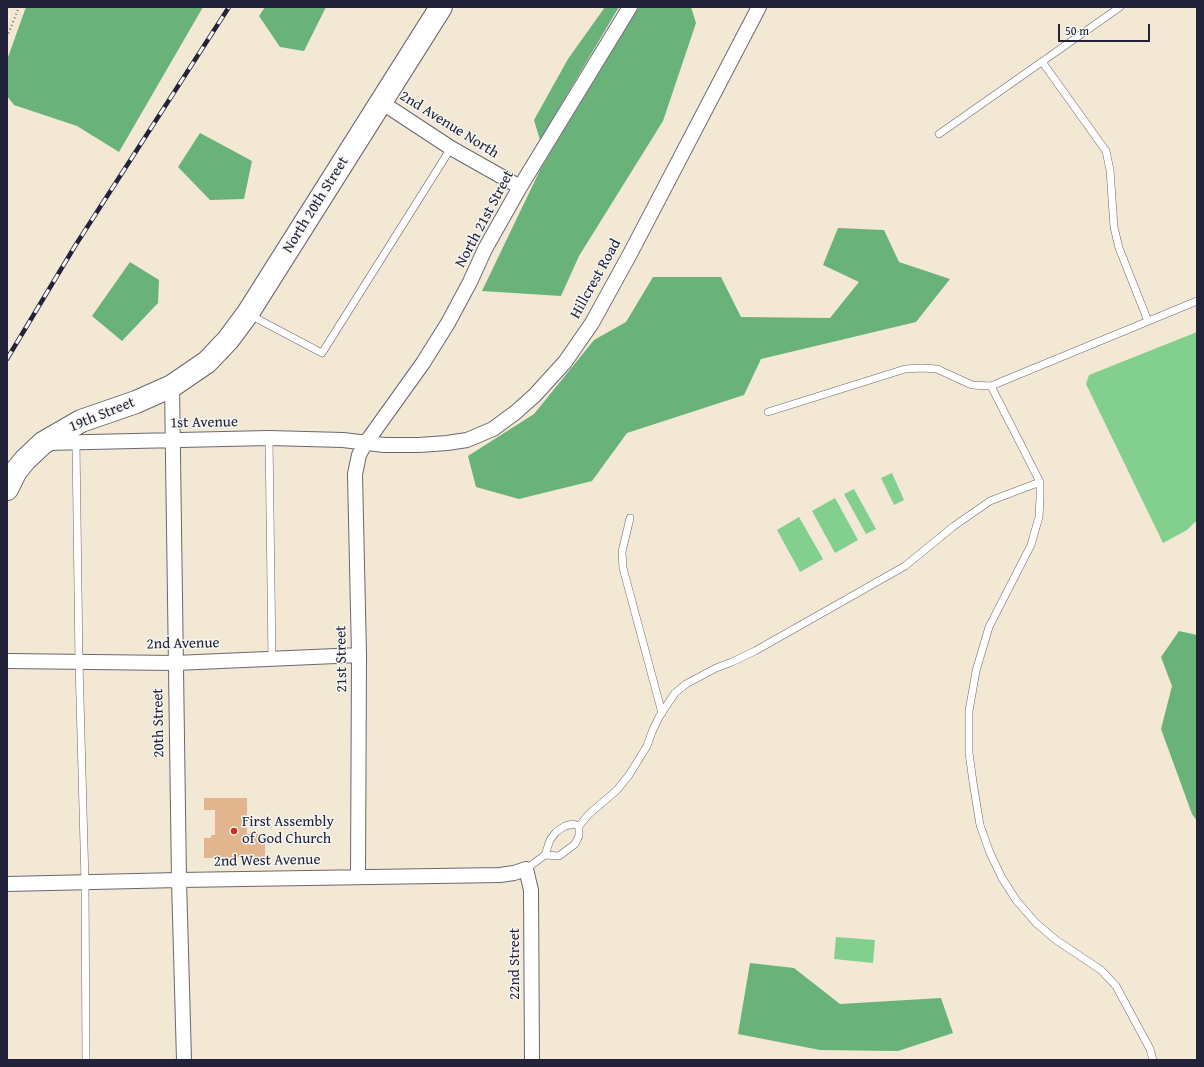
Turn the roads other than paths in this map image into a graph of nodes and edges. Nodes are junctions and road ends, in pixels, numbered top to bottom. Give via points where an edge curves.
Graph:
1 (441, 7) edge
2 (630, 7) edge
3 (759, 7) edge
4 (1120, 7) edge
5 (1043, 63) junction
6 (381, 102) junction
7 (939, 134) dead end
8 (451, 148) junction
9 (520, 187) junction
10 (1197, 301) edge
11 (248, 314) junction
12 (1148, 321) junction
13 (172, 386) junction
14 (991, 386) junction
15 (768, 412) dead end
16 (269, 438) junction
17 (172, 440) junction
18 (43, 443) junction
19 (76, 443) junction
20 (365, 444) junction
21 (1040, 482) junction
22 (7, 489) edge
23 (630, 518) dead end
24 (359, 655) junction
25 (272, 659) junction
26 (7, 661) edge
27 (79, 662) junction
28 (175, 663) junction
29 (662, 713) junction
30 (579, 826) junction
31 (545, 855) junction
32 (526, 869) junction
33 (358, 877) junction
34 (179, 880) junction
35 (84, 882) junction
36 (7, 884) edge
37 (86, 1060) edge
38 (184, 1060) edge
39 (532, 1060) edge
40 (1153, 1060) edge

1 - 6 main road, North 20th Street
2 - 9 street, North 21st Street
3 - 20 street, Hillcrest Road via 592,323 565,362 516,412 493,429 467,440 419,446
4 - 5 lane
5 - 7 lane
5 - 12 lane via 1106,151 1114,227 1119,248
6 - 8 street, 2nd Avenue North
6 - 11 main road, North 20th Street
8 - 9 street, 2nd Avenue North
8 - 11 lane via 322,353
9 - 20 street, North 21st Street via 448,322 423,363
10 - 12 lane
11 - 13 main road, North 20th Street via 207,362
12 - 14 lane
13 - 17 street, 20th Street
13 - 18 main road, 19th Street via 136,402 81,421
14 - 15 lane via 972,385 937,370 905,369
14 - 21 lane
16 - 17 street, 1st Avenue
16 - 20 street, 1st Avenue via 343,440
16 - 25 lane
17 - 19 street, 1st Avenue
17 - 28 street, 20th Street
18 - 19 street, 1st Avenue
18 - 22 main road, 19th Street via 16,471
19 - 27 lane
20 - 24 street, 21st Street via 359,455 355,474
21 - 29 lane via 990,501 954,526 905,566 754,651 686,684 674,694
21 - 40 lane via 1039,517 1031,545 989,627 976,671 969,711 969,753 980,824 1002,878 1016,900 1036,923 1056,940 1101,970 1116,986 1150,1049
23 - 29 lane via 622,552 623,568
24 - 25 street, 2nd Avenue
24 - 33 street, 21st Street
25 - 28 street, 2nd Avenue
26 - 27 street, 2nd Avenue
27 - 28 street, 2nd Avenue
27 - 35 lane
28 - 34 street, 20th Street
29 - 30 lane via 647,746 629,775
30 - 31 lane via 565,826 556,832
30 - 31 lane via 576,844 558,856
31 - 32 lane
32 - 33 street, 2nd West Avenue via 500,875
32 - 39 street, 22nd Street via 531,890
33 - 34 street, 2nd West Avenue
34 - 35 street, 2nd West Avenue
34 - 38 street, 20th Street
35 - 36 street, 2nd West Avenue
35 - 37 lane

